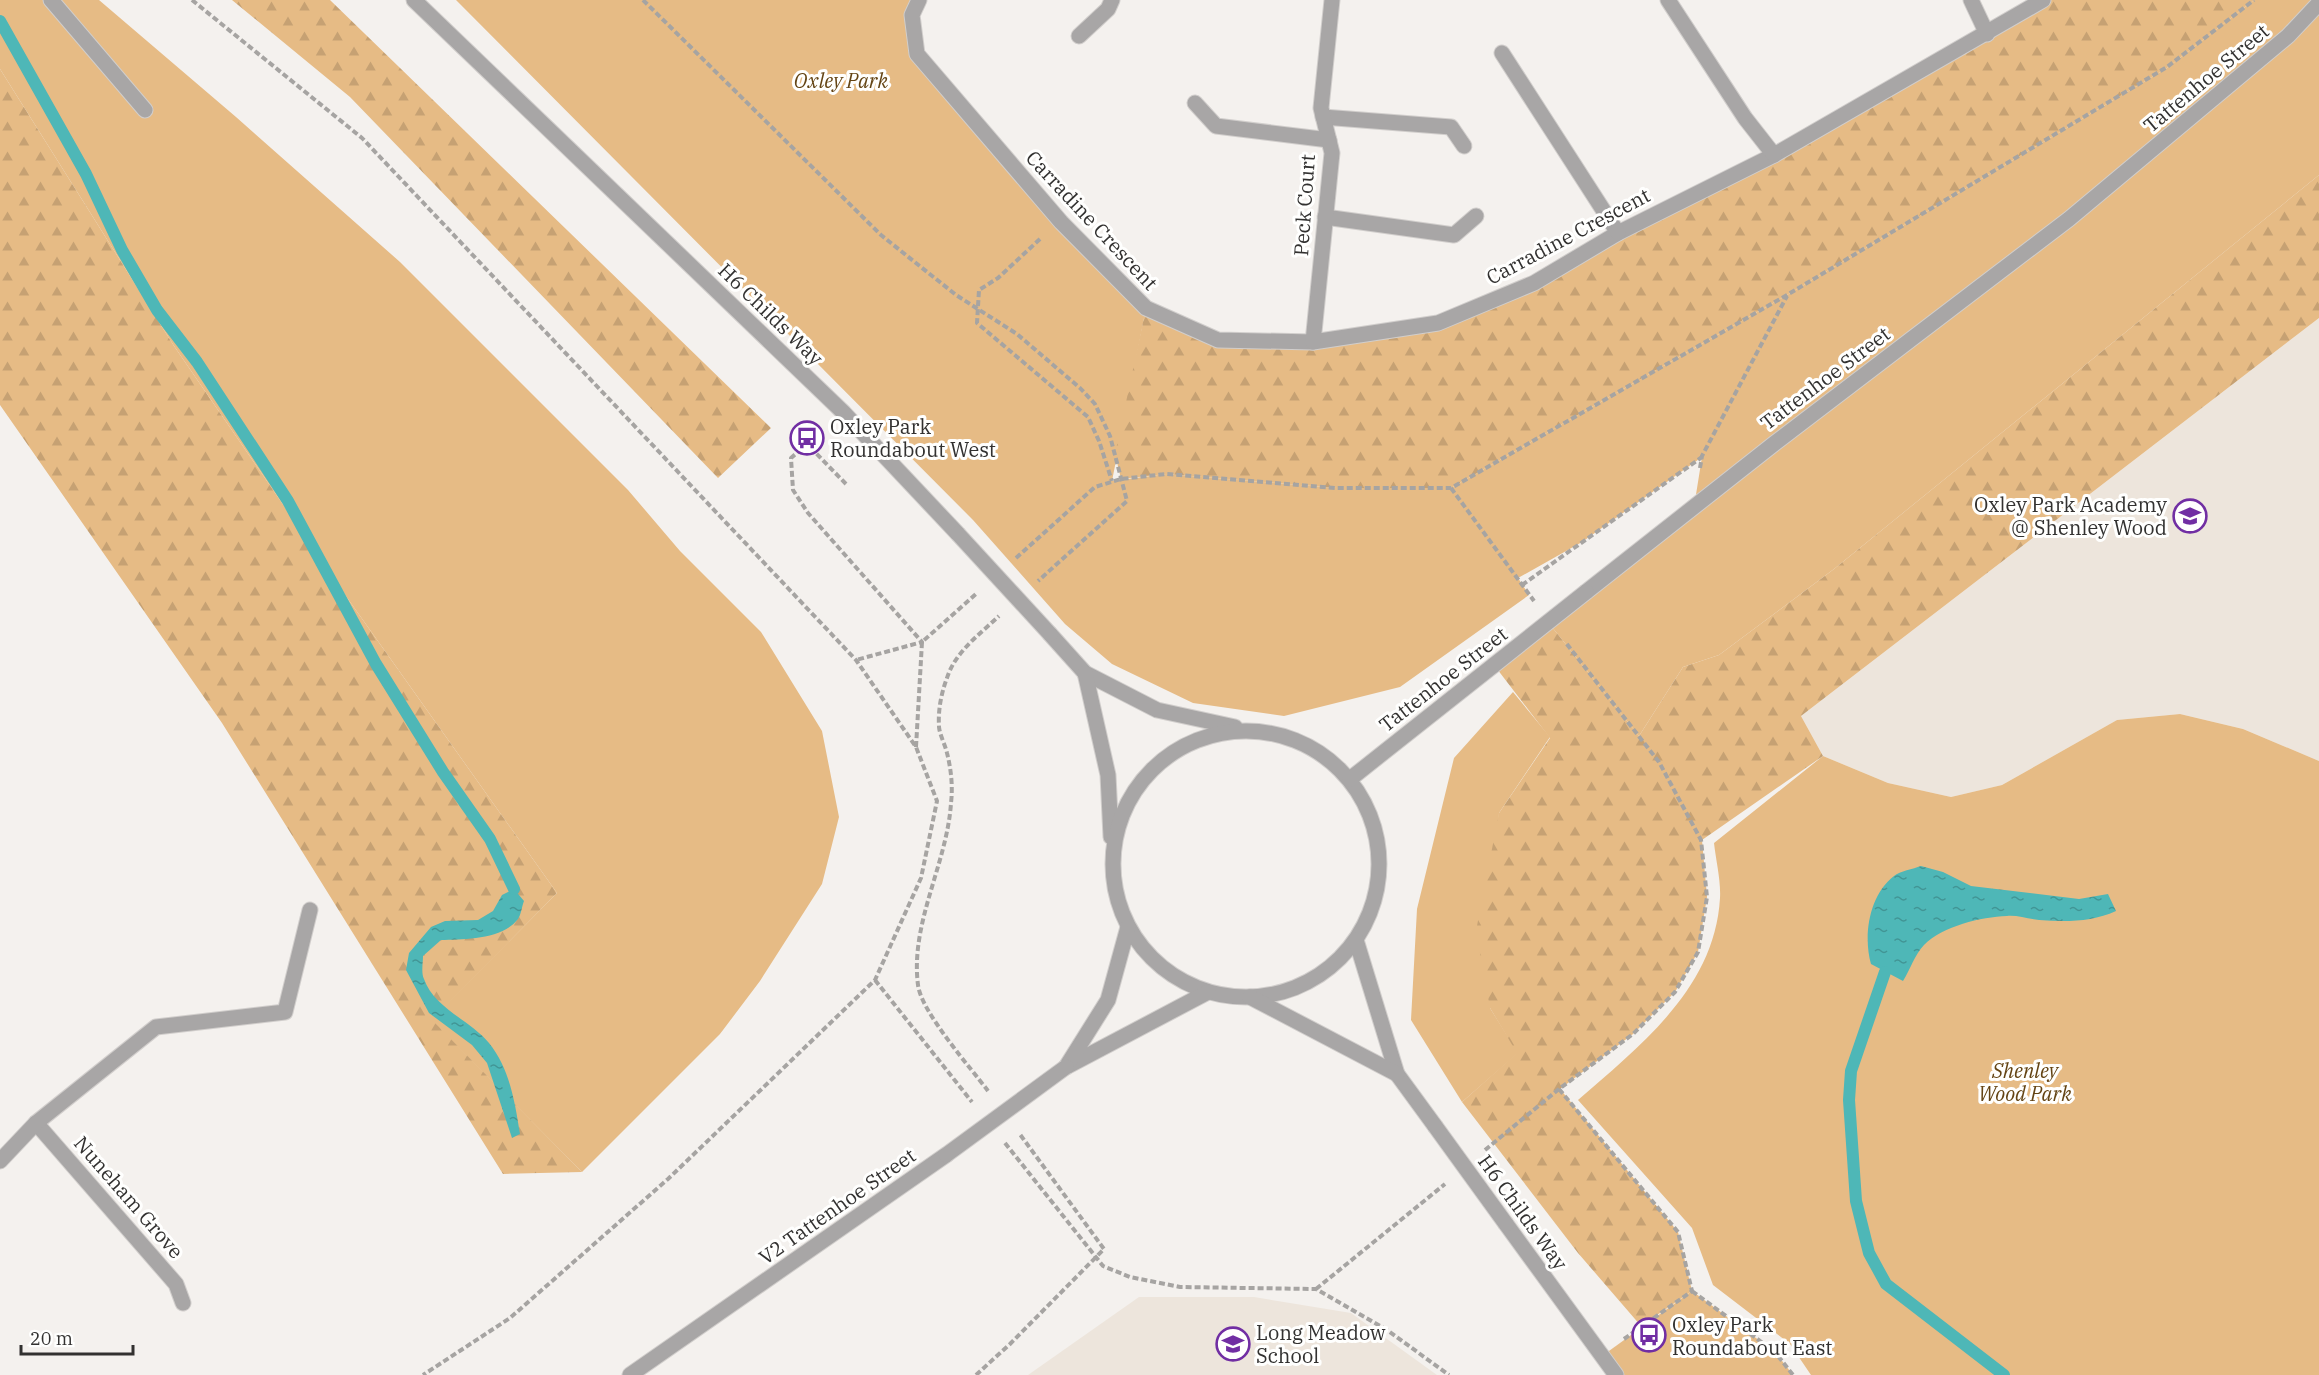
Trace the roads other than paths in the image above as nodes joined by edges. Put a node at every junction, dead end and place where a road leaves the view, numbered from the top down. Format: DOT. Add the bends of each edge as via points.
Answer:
graph roads {
  1 [pos="51,0"];
  2 [pos="414,0"];
  3 [pos="919,0"];
  4 [pos="1112,0"];
  5 [pos="1332,0"];
  6 [pos="1668,0"];
  7 [pos="1971,0"];
  8 [pos="2043,0"];
  9 [pos="2319,3"];
  10 [pos="1987,34"];
  11 [pos="1079,36"];
  12 [pos="1502,53"];
  13 [pos="1195,103"];
  14 [pos="145,110"];
  15 [pos="1323,117"];
  16 [pos="1329,140"];
  17 [pos="1464,146"];
  18 [pos="1774,155"];
  19 [pos="1476,216"];
  20 [pos="1325,217"];
  21 [pos="1618,233"];
  22 [pos="1313,342"];
  23 [pos="1085,673"];
  24 [pos="1243,729"];
  25 [pos="1350,778"];
  26 [pos="1112,867"];
  27 [pos="310,910"];
  28 [pos="1128,927"];
  29 [pos="1356,940"];
  30 [pos="1208,992"];
  31 [pos="1250,998"];
  32 [pos="1066,1067"];
  33 [pos="1397,1074"];
  34 [pos="36,1123"];
  35 [pos="0,1161"];
  36 [pos="183,1303"];
  37 [pos="630,1375"];
  38 [pos="1616,1375"];
  1 -- 14 [label="street"];
  2 -- 23 [label="street, H6 Childs Way, bridge" via="844,413"];
  3 -- 22 [label="street, Carradine Crescent" via="912,15 917,54 1061,222 1146,308 1218,340"];
  4 -- 11 [label="street" via="1108,9"];
  5 -- 15 [label="street, Peck Court"];
  6 -- 18 [label="street" via="1745,118"];
  7 -- 10 [label="street"];
  8 -- 10 [label="street, Carradine Crescent"];
  9 -- 25 [label="street, Tattenhoe Street, bridge" via="2288,36 2069,219"];
  10 -- 18 [label="street, Carradine Crescent"];
  12 -- 21 [label="street"];
  13 -- 16 [label="street" via="1216,126"];
  15 -- 16 [label="street, Peck Court"];
  15 -- 17 [label="street" via="1451,127"];
  16 -- 20 [label="street, Peck Court" via="1332,153"];
  18 -- 21 [label="street, Carradine Crescent"];
  19 -- 20 [label="street" via="1454,235"];
  20 -- 22 [label="street, Peck Court"];
  21 -- 22 [label="street, Carradine Crescent" via="1534,283 1438,323"];
  23 -- 24 [label="street, H6 Childs Way" via="1156,710"];
  23 -- 26 [label="street, H6 Childs Way" via="1108,776"];
  24 -- 25 [label="street" via="1283,734 1320,751"];
  24 -- 26 [label="street" via="1202,737 1165,757 1136,787 1118,825"];
  25 -- 29 [label="street" via="1372,816 1380,858 1375,901"];
  26 -- 28 [label="street" via="1117,898"];
  27 -- 34 [label="street" via="285,1012 156,1027"];
  28 -- 30 [label="street" via="1149,956 1176,978"];
  28 -- 32 [label="street, V2 Tattenhoe Street" via="1108,1000"];
  29 -- 31 [label="street" via="1327,970 1291,990"];
  29 -- 33 [label="street, H6 Childs Way"];
  30 -- 31 [label="street"];
  30 -- 32 [label="street, V2 Tattenhoe Street"];
  31 -- 33 [label="street, H6 Childs Way"];
  32 -- 37 [label="street, V2 Tattenhoe Street, bridge"];
  33 -- 38 [label="street, H6 Childs Way, bridge"];
  34 -- 35 [label="street"];
  34 -- 36 [label="street, Nuneham Grove" via="176,1284"];
}
